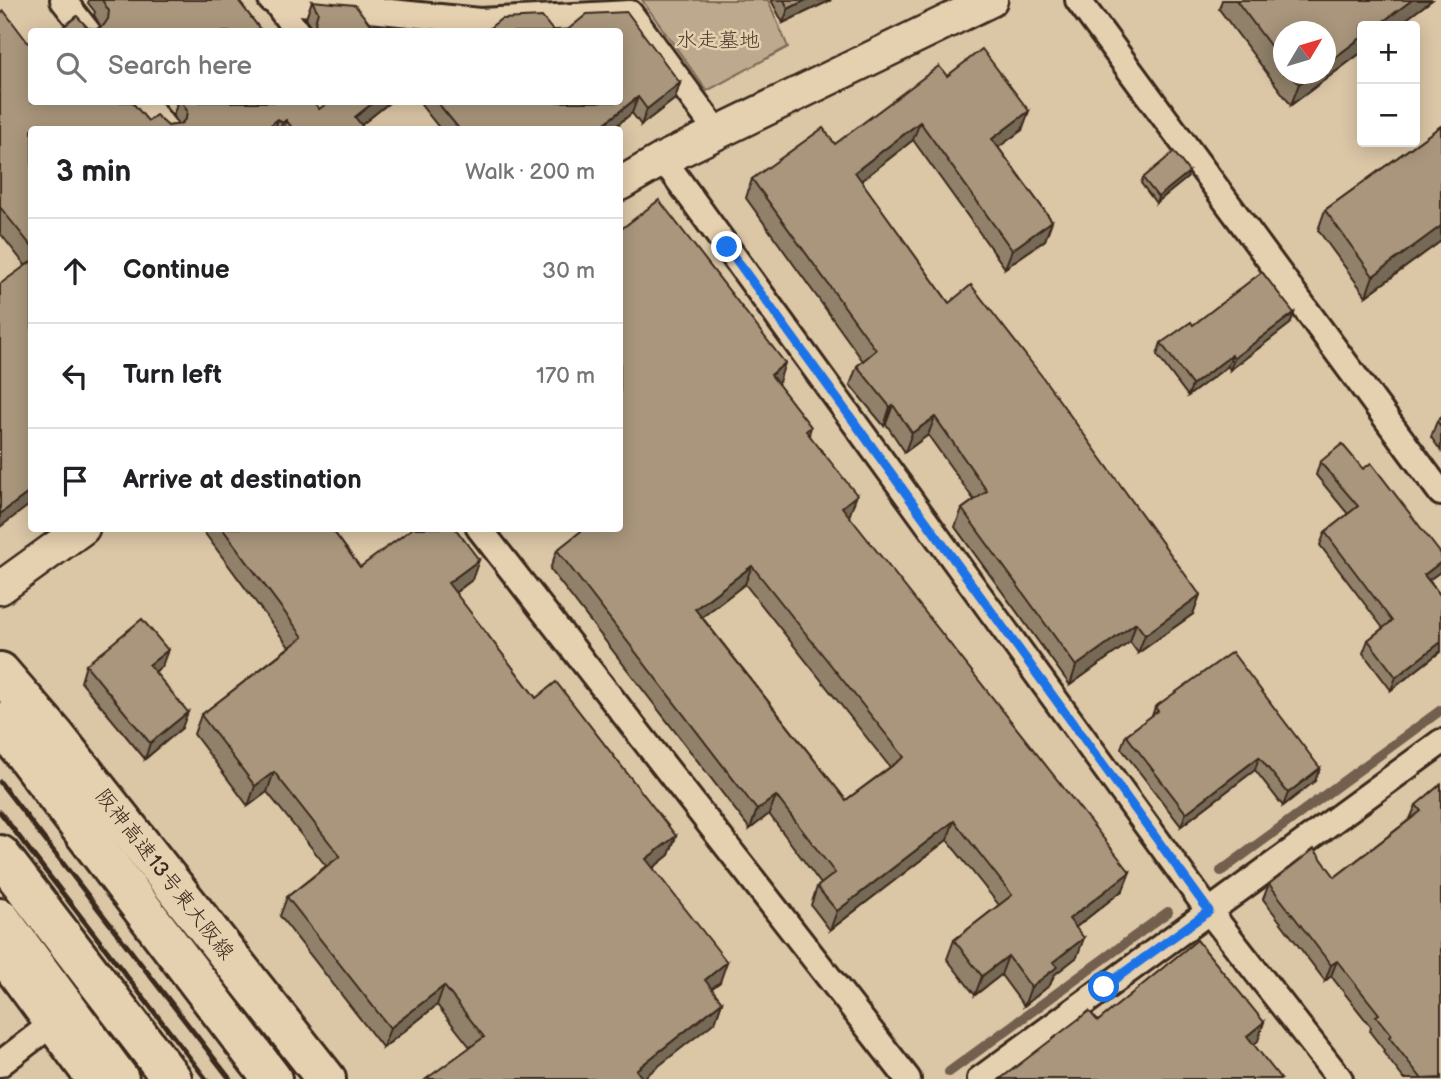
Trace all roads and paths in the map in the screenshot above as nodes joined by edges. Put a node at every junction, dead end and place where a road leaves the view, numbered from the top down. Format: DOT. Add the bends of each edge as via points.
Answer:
graph roads {
  1 [pos="63,0"];
  2 [pos="273,0"];
  3 [pos="991,0"];
  4 [pos="1077,0"];
  5 [pos="85,28"];
  6 [pos="294,28"];
  7 [pos="146,105"];
  8 [pos="163,126"];
  9 [pos="718,133"];
  10 [pos="663,159"];
  11 [pos="623,182"];
  12 [pos="1441,493"];
  13 [pos="77,532"];
  14 [pos="483,532"];
  15 [pos="0,588"];
  16 [pos="0,650"];
  17 [pos="0,671"];
  18 [pos="0,722"];
  19 [pos="1441,742"];
  20 [pos="0,855"];
  21 [pos="1209,911"];
  22 [pos="0,918"];
  23 [pos="0,949"];
  24 [pos="53,1023"];
  25 [pos="0,1064"];
  26 [pos="97,1079"];
  27 [pos="119,1079"];
  28 [pos="172,1079"];
  29 [pos="272,1079"];
  30 [pos="326,1079"];
  31 [pos="344,1079"];
  32 [pos="908,1079"];
  33 [pos="979,1079"];
  34 [pos="1340,1079"];
  1 -- 5 [label="street"];
  2 -- 6 [label="street"];
  2 -- 9 [label="street" via="480,21 630,13"];
  3 -- 9 [label="street"];
  4 -- 12 [label="street"];
  7 -- 8 [label="street"];
  9 -- 10 [label="street"];
  10 -- 11 [label="street"];
  10 -- 21 [label="street"];
  13 -- 15 [label="street"];
  14 -- 32 [label="street"];
  16 -- 31 [label="highway" via="203,895"];
  17 -- 30 [label="highway, 阪神高速13号東大阪線"];
  18 -- 29 [label="highway"];
  19 -- 21 [label="street"];
  20 -- 28 [label="highway"];
  21 -- 33 [label="street"];
  21 -- 34 [label="street"];
  22 -- 27 [label="highway"];
  23 -- 24 [label="highway"];
  24 -- 25 [label="street"];
  24 -- 26 [label="highway"];
}
